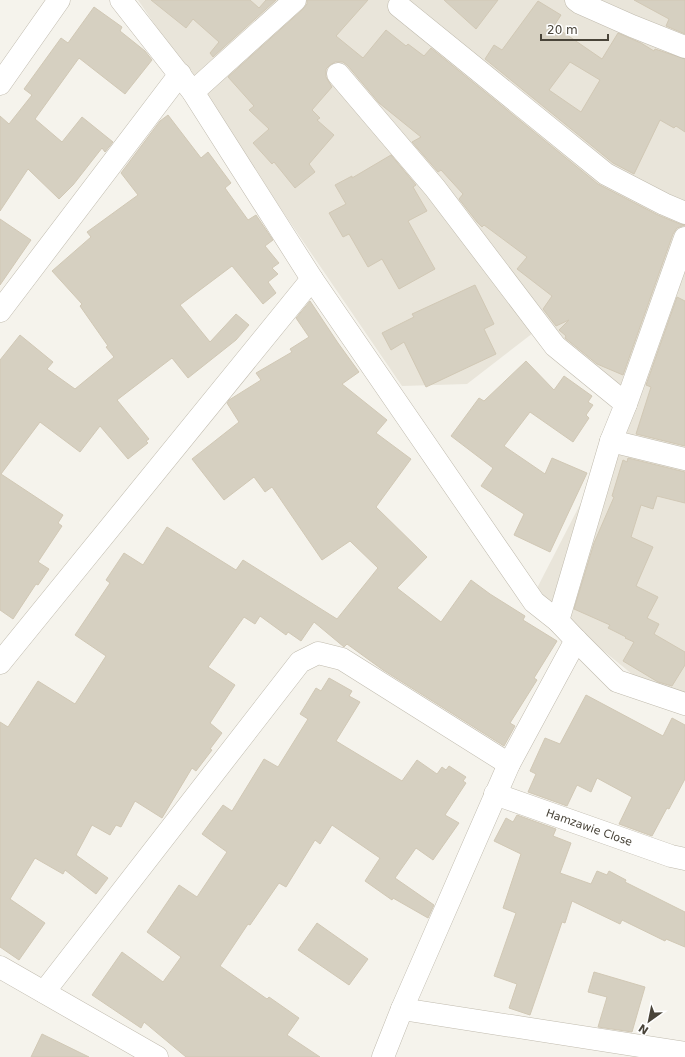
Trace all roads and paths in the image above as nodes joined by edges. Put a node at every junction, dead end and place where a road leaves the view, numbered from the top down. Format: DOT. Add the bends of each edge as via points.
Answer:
graph roads {
  1 [pos="58,0"];
  2 [pos="121,0"];
  3 [pos="295,0"];
  4 [pos="576,0"];
  5 [pos="399,6"];
  6 [pos="685,47"];
  7 [pos="180,74"];
  8 [pos="338,74"];
  9 [pos="0,84"];
  10 [pos="193,92"];
  11 [pos="685,213"];
  12 [pos="685,238"];
  13 [pos="312,280"];
  14 [pos="0,311"];
  15 [pos="626,404"];
  16 [pos="611,441"];
  17 [pos="685,459"];
  18 [pos="558,621"];
  19 [pos="576,640"];
  20 [pos="0,662"];
  21 [pos="684,698"];
  22 [pos="508,764"];
  23 [pos="495,794"];
  24 [pos="685,859"];
  25 [pos="0,967"];
  26 [pos="44,992"];
  27 [pos="402,1009"];
  28 [pos="685,1053"];
  29 [pos="157,1057"];
  30 [pos="383,1057"];
  1 -- 9 [label="street"];
  2 -- 7 [label="street"];
  3 -- 10 [label="street"];
  4 -- 6 [label="street"];
  5 -- 11 [label="street" via="606,174"];
  7 -- 10 [label="street"];
  7 -- 14 [label="street"];
  8 -- 15 [label="street" via="435,188 554,346"];
  10 -- 13 [label="street"];
  12 -- 15 [label="street"];
  13 -- 18 [label="street" via="534,602"];
  13 -- 20 [label="street"];
  15 -- 16 [label="street"];
  16 -- 17 [label="street"];
  16 -- 18 [label="street"];
  18 -- 19 [label="street"];
  19 -- 21 [label="street" via="617,681"];
  19 -- 22 [label="street"];
  22 -- 23 [label="street"];
  22 -- 26 [label="street" via="342,659 318,653 300,662"];
  23 -- 24 [label="street, Hamzawie Close"];
  23 -- 27 [label="street"];
  25 -- 26 [label="street"];
  26 -- 29 [label="street"];
  27 -- 28 [label="street"];
  27 -- 30 [label="street"];
}
